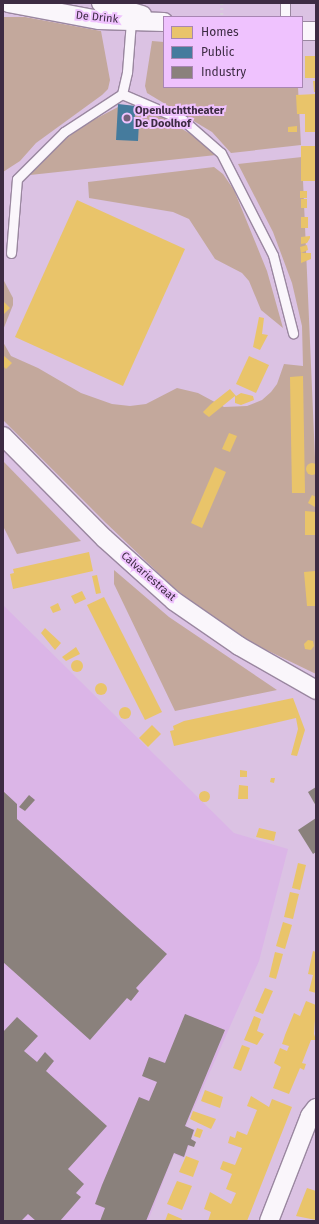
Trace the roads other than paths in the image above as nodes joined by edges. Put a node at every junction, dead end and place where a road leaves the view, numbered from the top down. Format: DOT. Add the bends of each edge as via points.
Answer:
graph roads {
  1 [pos="8,3"];
  2 [pos="101,3"];
  3 [pos="285,3"];
  4 [pos="285,16"];
  5 [pos="131,21"];
  6 [pos="163,22"];
  7 [pos="163,22"];
  8 [pos="303,31"];
  9 [pos="316,31"];
  10 [pos="122,94"];
  11 [pos="11,252"];
  12 [pos="293,333"];
  13 [pos="3,436"];
  14 [pos="316,690"];
  15 [pos="316,1108"];
  16 [pos="269,1221"];
  1 -- 5 [label="street, De Drink" via="99,20"];
  2 -- 7 [label="street, De Drink"];
  3 -- 4 [label="lane"];
  5 -- 6 [label="street, De Drink"];
  5 -- 10 [label="lane" via="128,72"];
  8 -- 9 [label="street"];
  10 -- 11 [label="lane" via="64,132 17,179"];
  10 -- 12 [label="lane" via="183,120 221,154 273,255"];
  13 -- 14 [label="street, Calvariestraat" via="104,538 174,601 239,646"];
  15 -- 16 [label="street" via="310,1116"];
}
